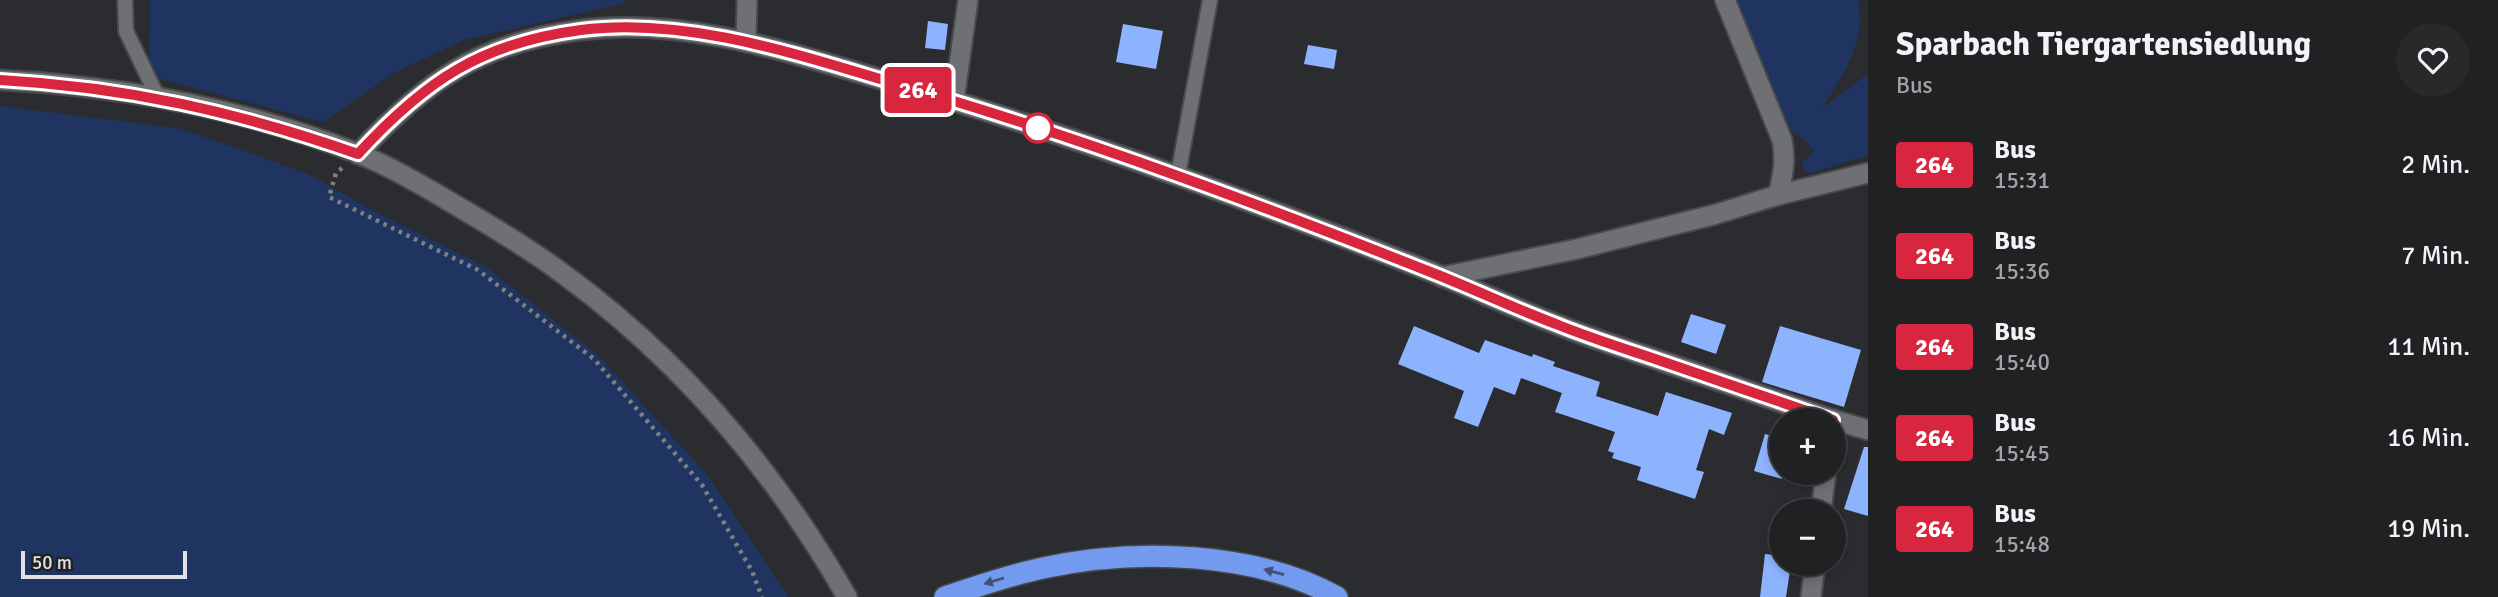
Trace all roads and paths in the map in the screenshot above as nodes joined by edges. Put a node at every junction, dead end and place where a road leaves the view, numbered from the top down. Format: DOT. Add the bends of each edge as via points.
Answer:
graph roads {
  1 [pos="125,0"];
  2 [pos="747,0"];
  3 [pos="968,0"];
  4 [pos="1210,0"];
  5 [pos="1725,0"];
  6 [pos="746,42"];
  7 [pos="0,80"];
  8 [pos="158,98"];
  9 [pos="954,101"];
  10 [pos="358,154"];
  11 [pos="1868,173"];
  12 [pos="1178,175"];
  13 [pos="1777,195"];
  14 [pos="1441,277"];
  15 [pos="1798,408"];
  16 [pos="1846,424"];
  17 [pos="1868,430"];
  18 [pos="1814,576"];
  19 [pos="762,597"];
  20 [pos="847,597"];
  21 [pos="946,597"];
  22 [pos="1337,597"];
  23 [pos="1811,597"];
  1 -- 8 [label="lane" via="126,31"];
  2 -- 6 [label="street"];
  3 -- 9 [label="street"];
  4 -- 12 [label="lane"];
  5 -- 13 [label="street" via="1782,140 1784,171"];
  6 -- 9 [label="street"];
  6 -- 10 [label="street" via="629,27 531,38 492,50 422,92"];
  7 -- 8 [label="street"];
  8 -- 10 [label="street" via="235,114"];
  9 -- 12 [label="street"];
  10 -- 19 [label="path" via="336,173 329,197 478,270 594,359 702,485"];
  10 -- 20 [label="street" via="500,231 563,273 631,329 743,443 790,505"];
  11 -- 13 [label="street"];
  12 -- 14 [label="street"];
  13 -- 14 [label="street" via="1577,249"];
  14 -- 15 [label="street" via="1559,326"];
  16 -- 17 [label="street"];
  18 -- 23 [label="street"];
  22 -- 21 [label="highway, one-way" via="1284,575 1237,563 1140,557 1044,567"];
}
